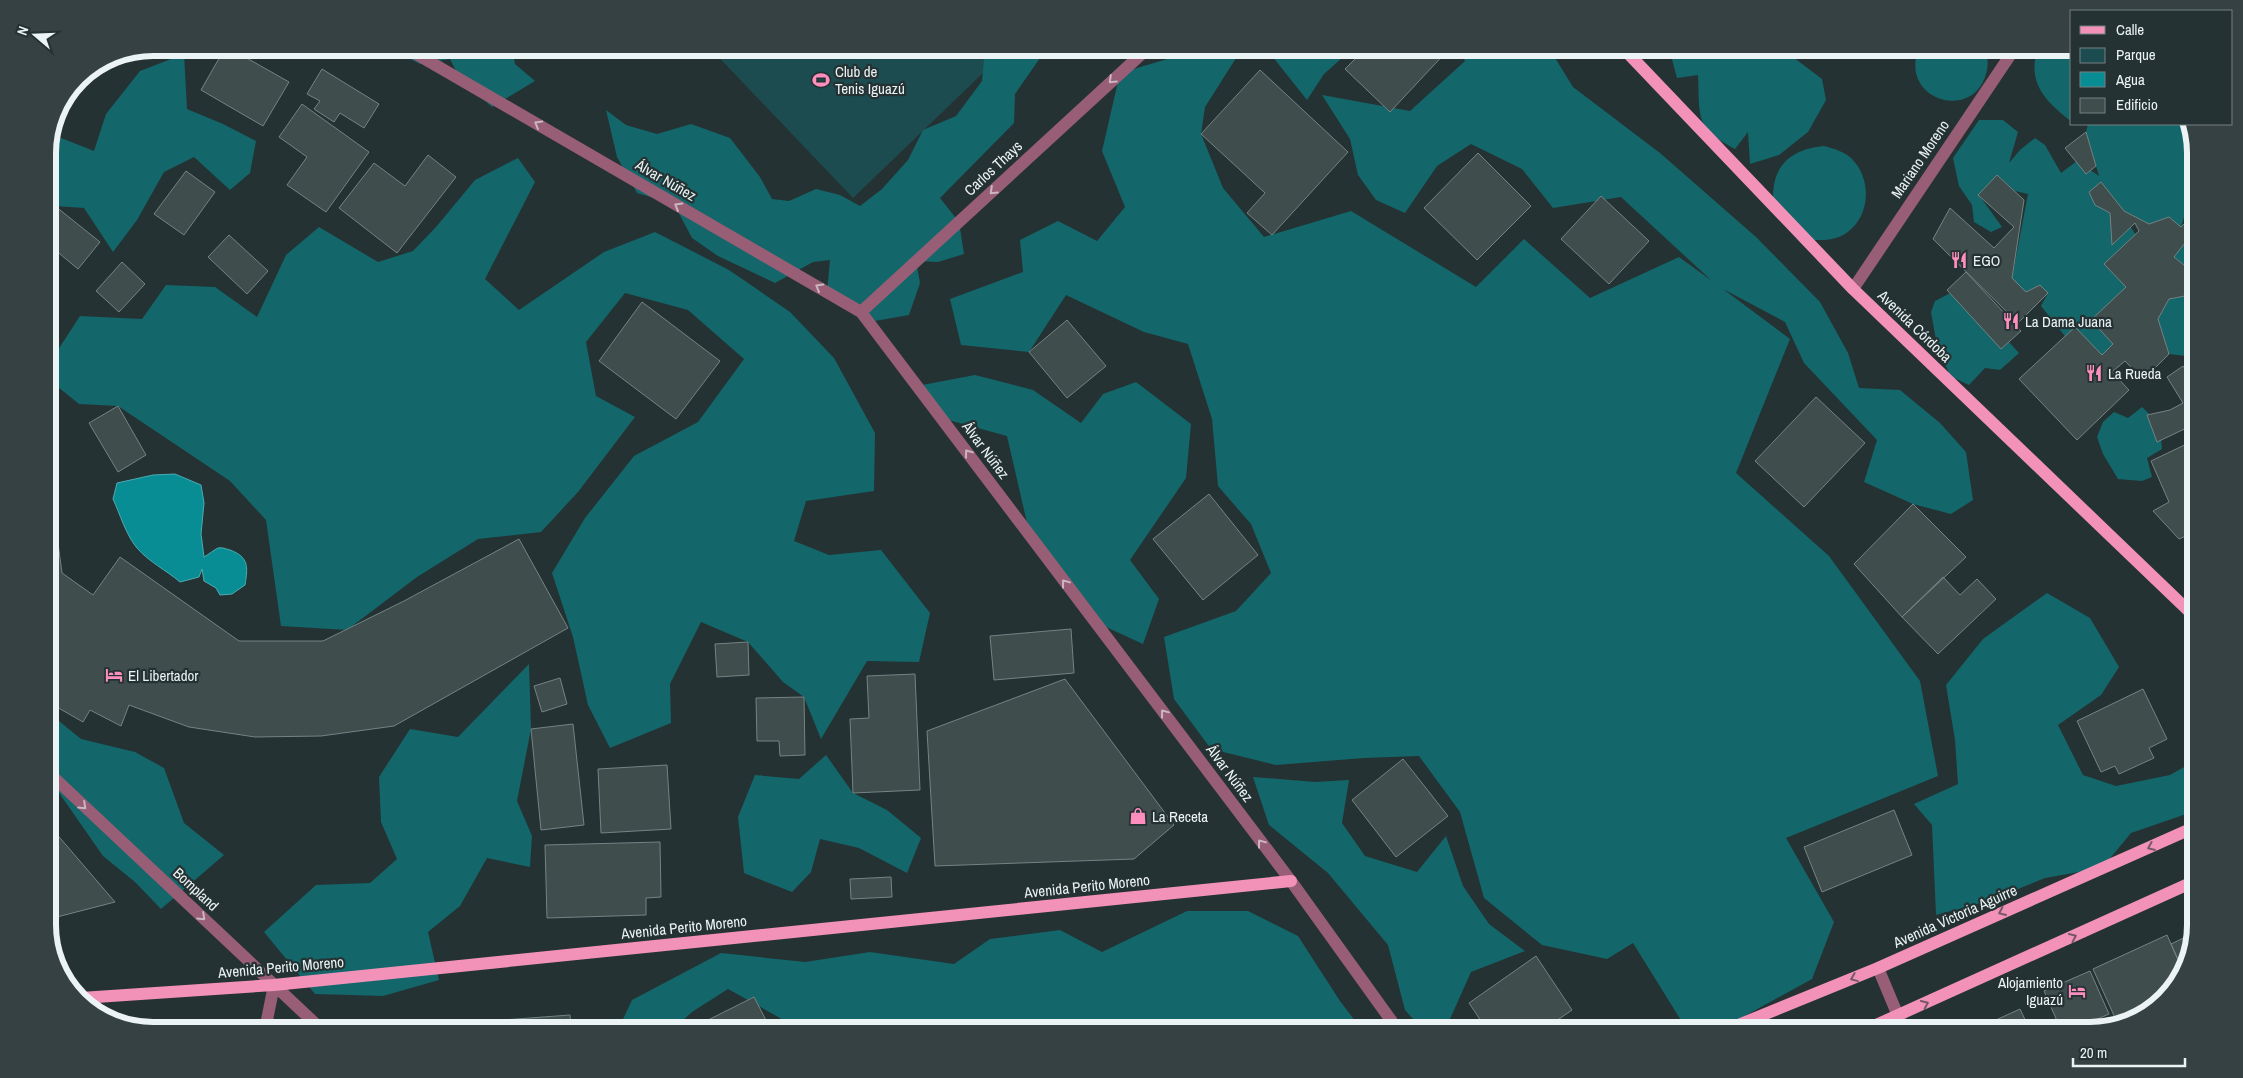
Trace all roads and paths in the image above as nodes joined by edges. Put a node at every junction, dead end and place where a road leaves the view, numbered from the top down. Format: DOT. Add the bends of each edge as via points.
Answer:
graph roads {
  1 [pos="420,56"];
  2 [pos="1139,56"];
  3 [pos="1631,56"];
  4 [pos="2010,56"];
  5 [pos="1853,289"];
  6 [pos="861,312"];
  7 [pos="2187,609"];
  8 [pos="56,780"];
  9 [pos="2187,831"];
  10 [pos="1291,882"];
  11 [pos="2187,886"];
  12 [pos="1878,968"];
  13 [pos="274,985"];
  14 [pos="89,997"];
  15 [pos="1898,1016"];
  16 [pos="267,1022"];
  17 [pos="313,1022"];
  18 [pos="1392,1022"];
  19 [pos="1746,1022"];
  20 [pos="1886,1022"];
  21 [pos="1901,1022"];
  6 -- 1 [label="street, Álvar Núñez, one-way"];
  2 -- 6 [label="street, Carlos Thays, one-way"];
  3 -- 5 [label="main road, Avenida Córdoba"];
  4 -- 5 [label="street, Mariano Moreno"];
  5 -- 7 [label="main road, Avenida Córdoba"];
  10 -- 6 [label="street, Álvar Núñez, one-way"];
  8 -- 13 [label="street, Bompland, one-way"];
  9 -- 12 [label="main road, Avenida Victoria Aguirre, one-way"];
  10 -- 13 [label="main road, Avenida Perito Moreno"];
  10 -- 18 [label="street, Álvar Núñez"];
  15 -- 11 [label="main road, one-way"];
  12 -- 15 [label="street"];
  12 -- 19 [label="main road, Avenida Victoria Aguirre, one-way"];
  13 -- 14 [label="main road, Avenida Perito Moreno"];
  13 -- 16 [label="street"];
  13 -- 17 [label="street, Bompland"];
  15 -- 20 [label="main road"];
  15 -- 21 [label="street"];
}
